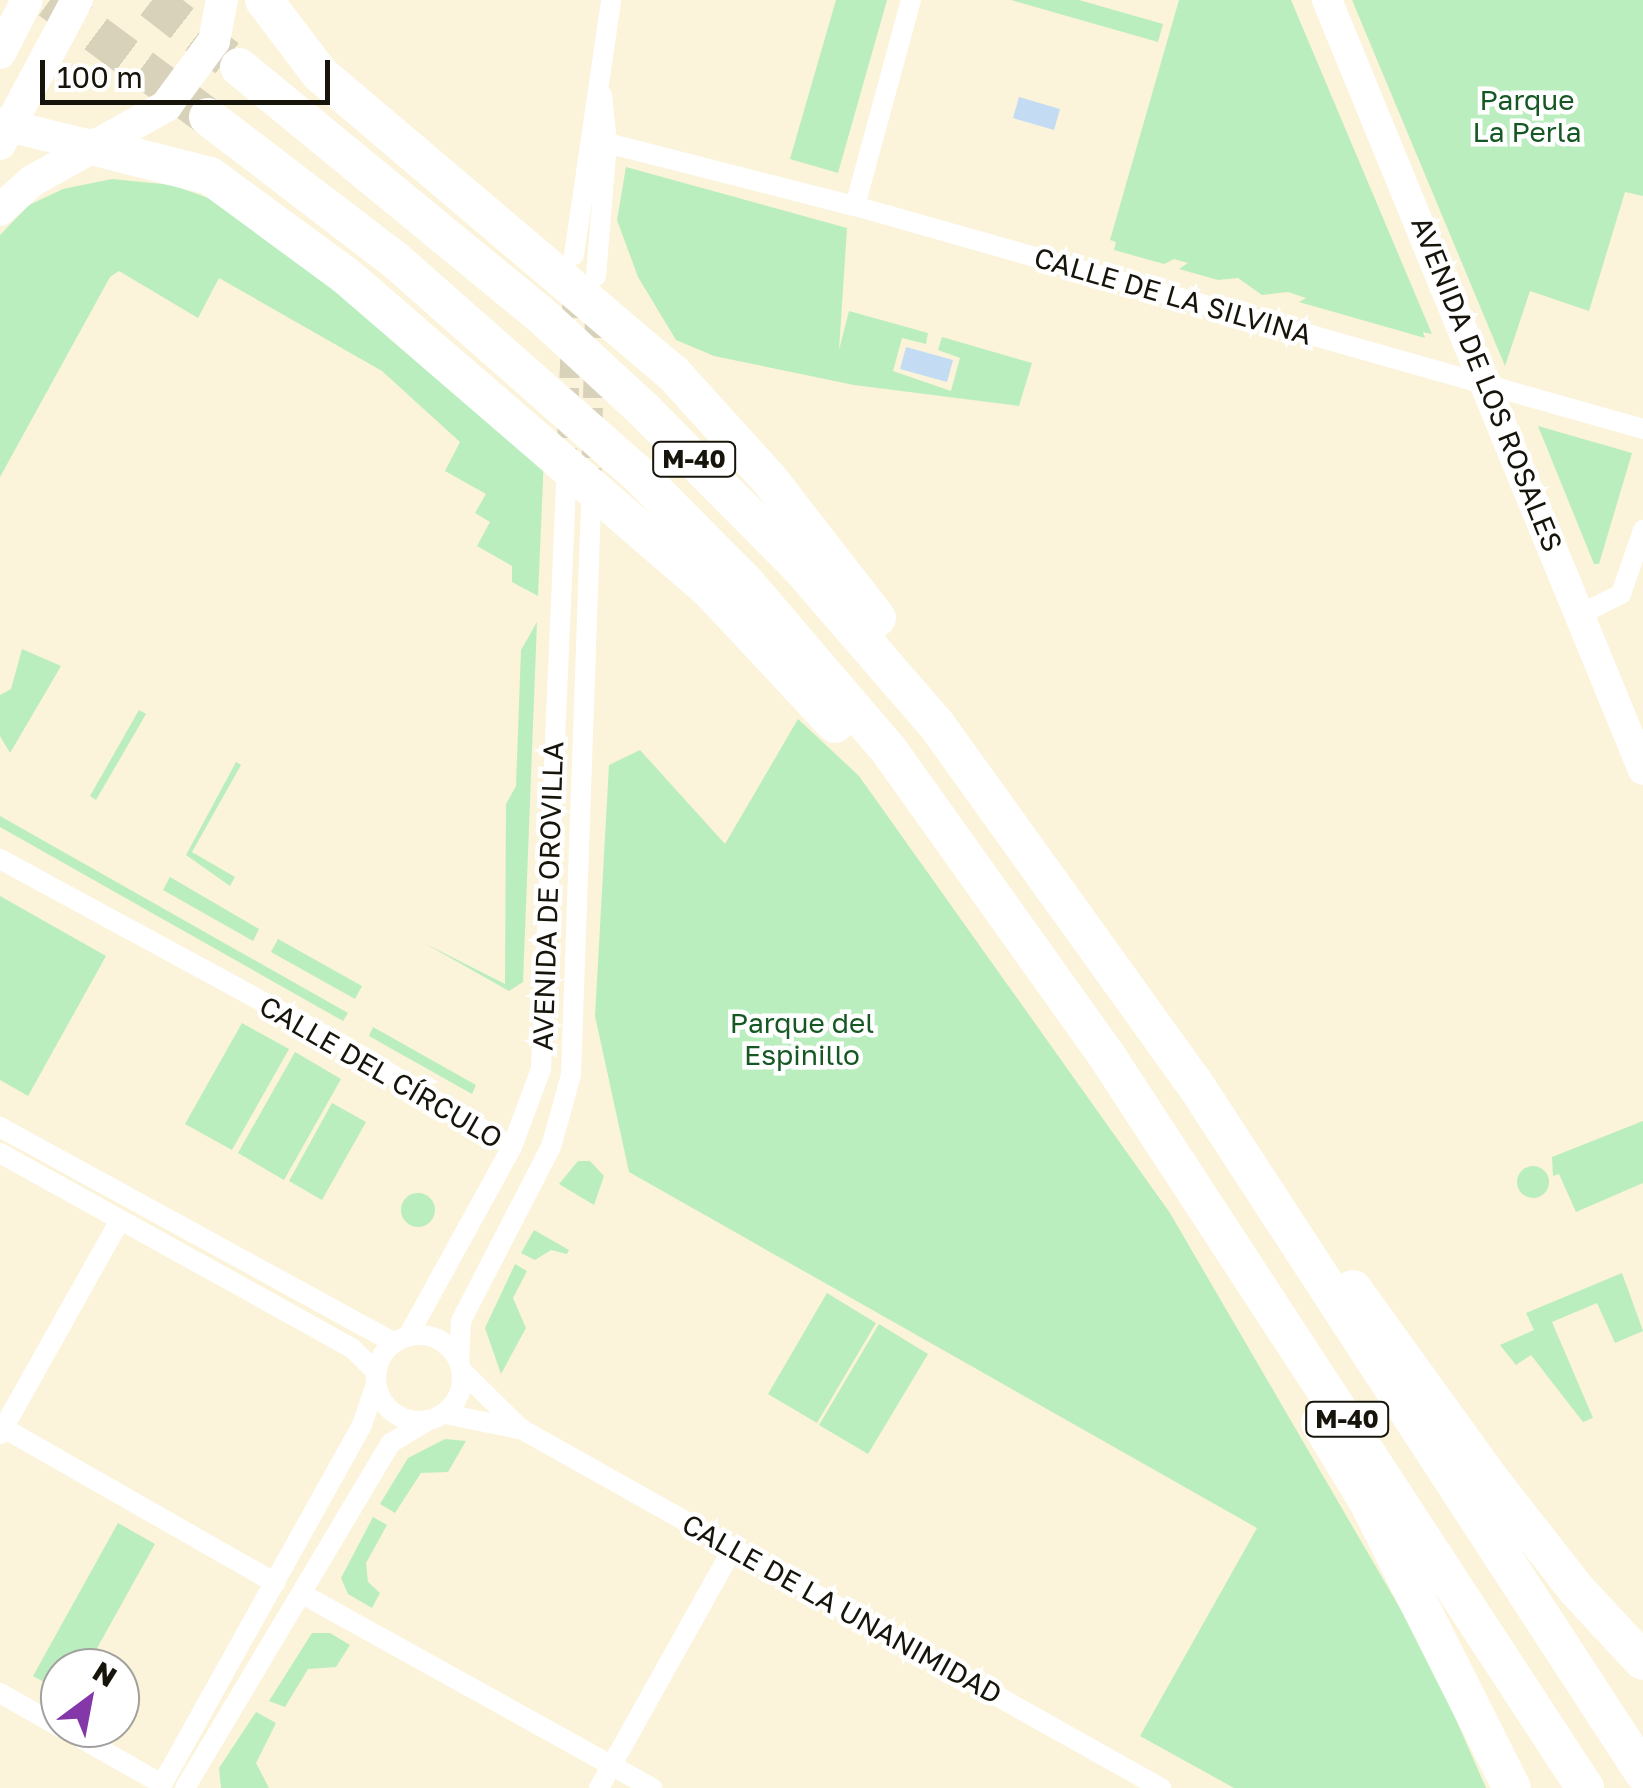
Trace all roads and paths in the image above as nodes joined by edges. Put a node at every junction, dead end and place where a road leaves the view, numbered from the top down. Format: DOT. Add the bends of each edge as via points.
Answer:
graph roads {
  1 [pos="28,0"];
  2 [pos="77,0"];
  3 [pos="222,0"];
  4 [pos="264,0"];
  5 [pos="611,0"];
  6 [pos="911,0"];
  7 [pos="1326,0"];
  8 [pos="0,52"];
  9 [pos="238,67"];
  10 [pos="601,83"];
  11 [pos="208,117"];
  12 [pos="3,132"];
  13 [pos="607,143"];
  14 [pos="96,147"];
  15 [pos="855,206"];
  16 [pos="0,210"];
  17 [pos="574,255"];
  18 [pos="596,276"];
  19 [pos="1490,387"];
  20 [pos="1643,429"];
  21 [pos="566,484"];
  22 [pos="591,505"];
  23 [pos="1643,530"];
  24 [pos="1581,614"];
  25 [pos="1634,726"];
  26 [pos="1643,770"];
  27 [pos="0,846"];
  28 [pos="0,859"];
  29 [pos="1010,913"];
  30 [pos="1080,917"];
  31 [pos="250,996"];
  32 [pos="1105,1053"];
  33 [pos="1193,1082"];
  34 [pos="0,1127"];
  35 [pos="512,1147"];
  36 [pos="0,1152"];
  37 [pos="120,1220"];
  38 [pos="401,1339"];
  39 [pos="460,1366"];
  40 [pos="376,1379"];
  41 [pos="438,1417"];
  42 [pos="1,1429"];
  43 [pos="523,1430"];
  44 [pos="734,1548"];
  45 [pos="275,1583"];
  46 [pos="304,1594"];
  47 [pos="1638,1654"];
  48 [pos="0,1694"];
  49 [pos="40,1716"];
  50 [pos="97,1748"];
  51 [pos="612,1766"];
  52 [pos="1643,1772"];
  53 [pos="1147,1785"];
  54 [pos="161,1786"];
  55 [pos="185,1788"];
  56 [pos="599,1788"];
  57 [pos="652,1788"];
  58 [pos="1512,1788"];
  59 [pos="1586,1788"];
  1 -- 8 [label="main road"];
  2 -- 12 [label="main road"];
  3 -- 14 [label="main road" via="214,41 166,106"];
  4 -- 30 [label="highway" via="320,74 672,372 769,480 967,733"];
  5 -- 10 [label="street"];
  6 -- 15 [label="street"];
  7 -- 19 [label="main road, AVENIDA DE LOS ROSALES"];
  9 -- 30 [label="highway, M-40" via="539,313 743,507 936,724"];
  10 -- 13 [label="street"];
  10 -- 17 [label="street" via="586,136"];
  11 -- 29 [label="highway, M-40" via="423,284 637,472 746,583 888,749"];
  12 -- 14 [label="main road"];
  13 -- 15 [label="street, CALLE DE LA SILVINA"];
  13 -- 18 [label="street"];
  14 -- 16 [label="main road" via="32,181"];
  14 -- 29 [label="highway" via="210,176 345,275 710,590"];
  15 -- 19 [label="street, CALLE DE LA SILVINA"];
  19 -- 20 [label="street, CALLE DE LA SILVINA"];
  19 -- 24 [label="main road, AVENIDA DE LOS ROSALES"];
  21 -- 35 [label="street, AVENIDA DE OROVILLA" via="544,1025 540,1068"];
  22 -- 39 [label="street, AVENIDA DE OROVILLA" via="571,1075 551,1147 462,1321"];
  23 -- 24 [label="street" via="1621,594"];
  24 -- 25 [label="main road, AVENIDA DE LOS ROSALES"];
  25 -- 26 [label="main road, AVENIDA DE LOS ROSALES"];
  27 -- 31 [label="street, CALLE DEL CÍRCULO"];
  28 -- 31 [label="street, CALLE DEL CÍRCULO"];
  29 -- 32 [label="highway, M-40"];
  30 -- 33 [label="highway, M-40"];
  31 -- 35 [label="street, CALLE DEL CÍRCULO" via="476,1119"];
  32 -- 58 [label="highway" via="1368,1502"];
  32 -- 59 [label="highway, M-40"];
  33 -- 47 [label="highway" via="1253,1150 1505,1498"];
  33 -- 52 [label="highway, M-40"];
  34 -- 38 [label="street"];
  35 -- 38 [label="street, AVENIDA DE OROVILLA"];
  36 -- 37 [label="street"];
  37 -- 40 [label="street" via="352,1348"];
  37 -- 42 [label="street"];
  38 -- 39 [label="street" via="442,1342"];
  38 -- 40 [label="street"];
  39 -- 41 [label="street" via="459,1394"];
  39 -- 43 [label="street, CALLE DE LA UNANIMIDAD"];
  40 -- 41 [label="street" via="395,1414"];
  40 -- 45 [label="street" via="362,1426"];
  41 -- 43 [label="street, CALLE DE LA UNANIMIDAD"];
  41 -- 46 [label="street" via="391,1443"];
  42 -- 45 [label="street"];
  43 -- 44 [label="street, CALLE DE LA UNANIMIDAD"];
  44 -- 51 [label="street"];
  44 -- 53 [label="street, CALLE DE LA UNANIMIDAD"];
  45 -- 54 [label="street"];
  46 -- 51 [label="street"];
  46 -- 55 [label="street"];
  48 -- 49 [label="street"];
  50 -- 54 [label="street"];
  51 -- 56 [label="street"];
  51 -- 57 [label="street"];
}
